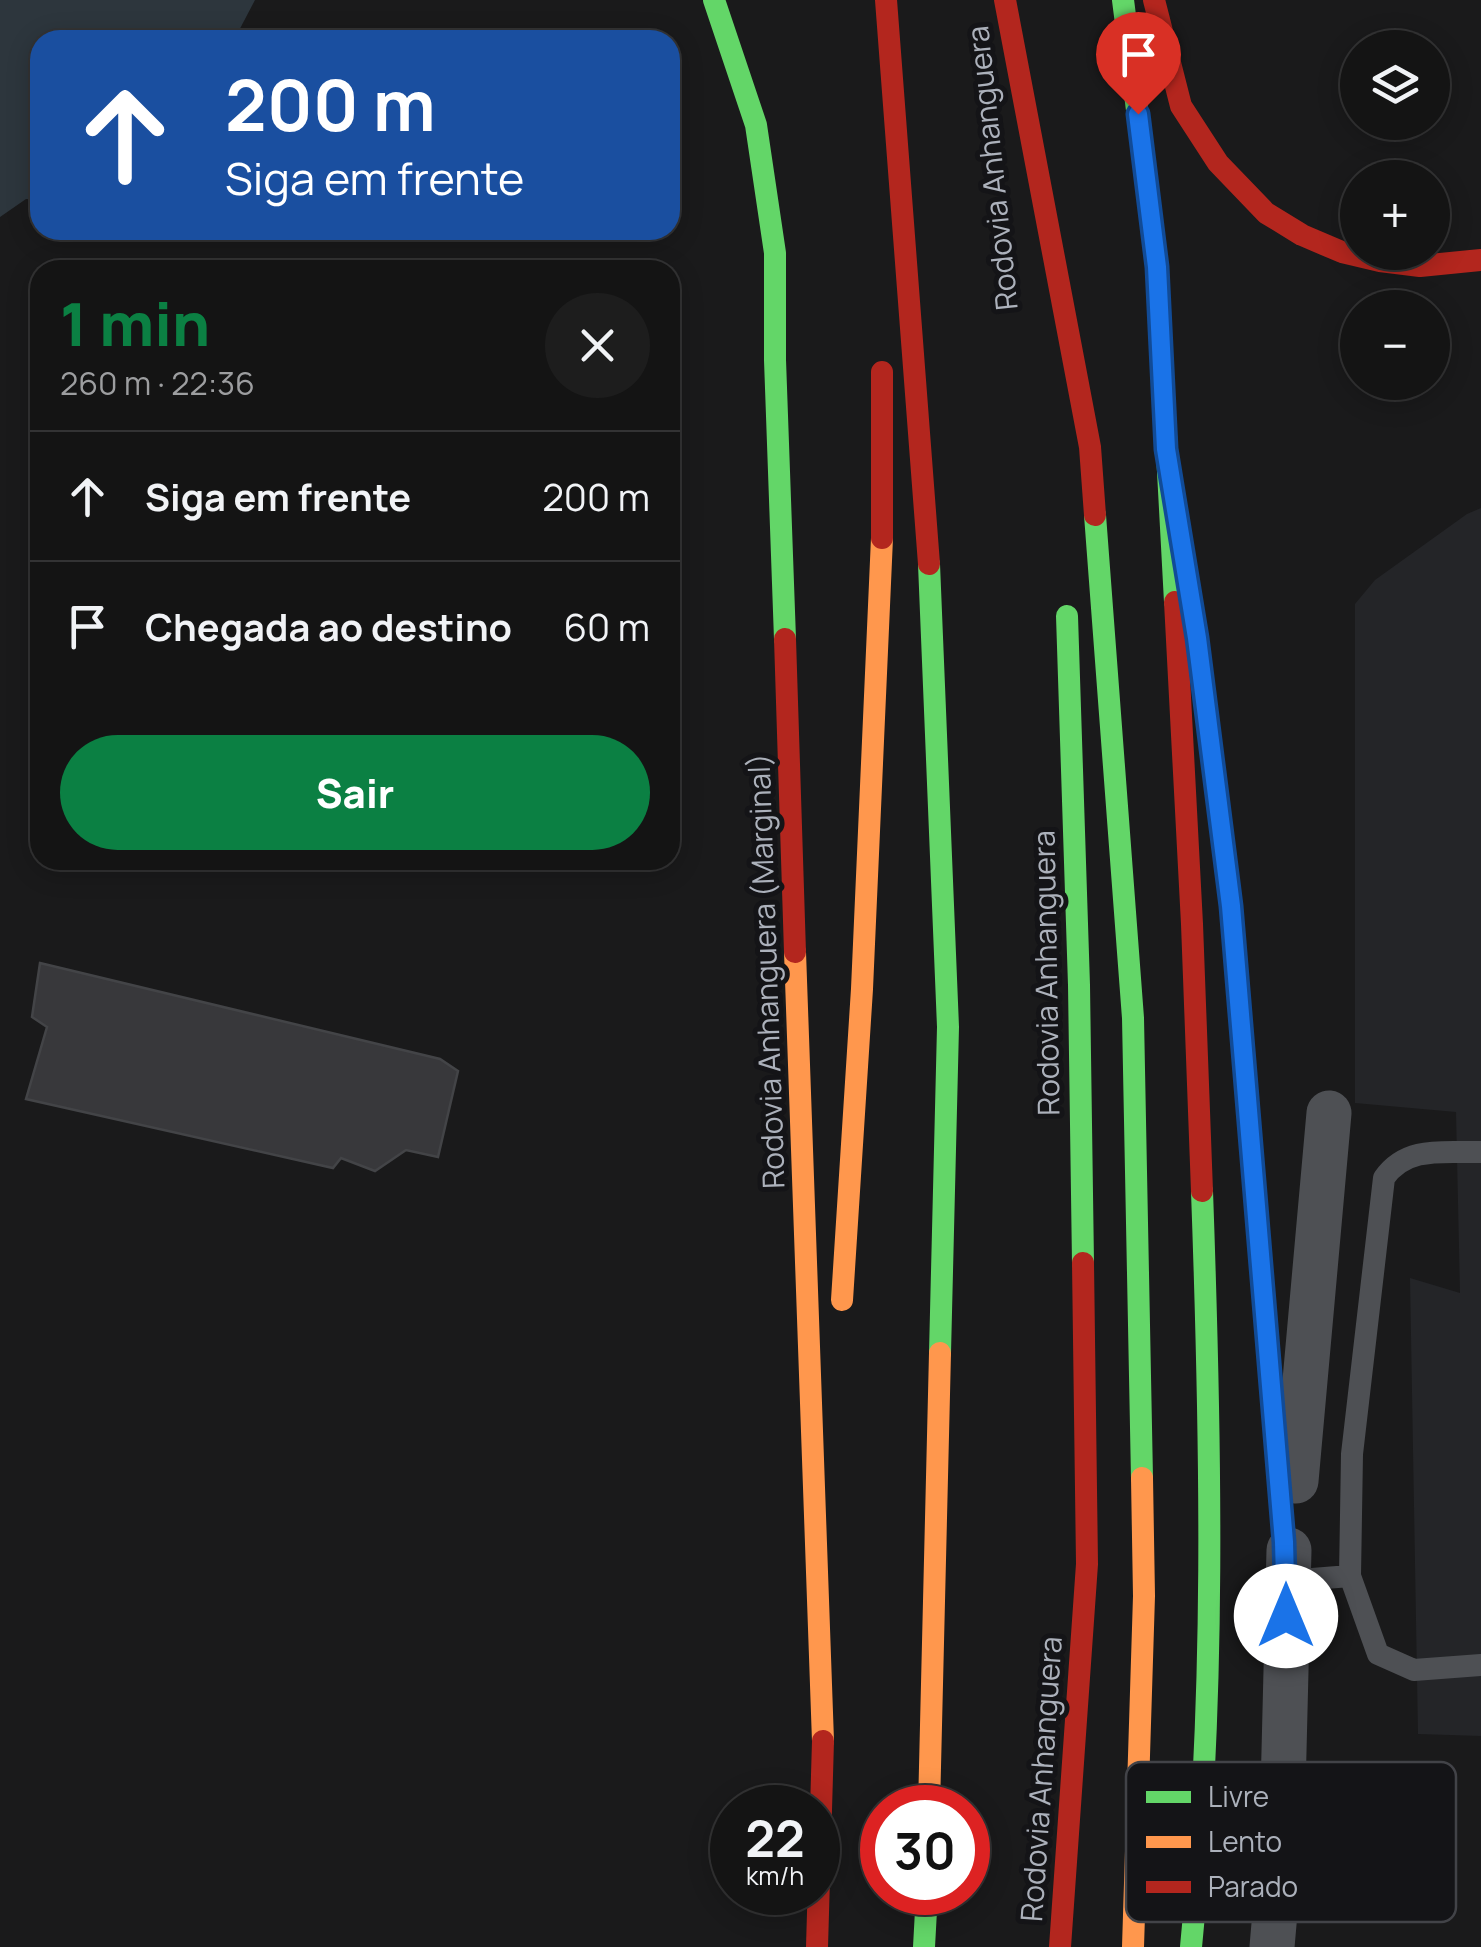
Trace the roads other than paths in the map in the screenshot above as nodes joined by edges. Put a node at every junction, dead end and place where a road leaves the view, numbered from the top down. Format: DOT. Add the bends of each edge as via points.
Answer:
graph roads {
  1 [pos="714,0"];
  2 [pos="884,0"];
  3 [pos="1004,0"];
  4 [pos="1123,0"];
  5 [pos="1154,0"];
  6 [pos="882,240"];
  7 [pos="1481,260"];
  8 [pos="1037,293"];
  9 [pos="882,356"];
  10 [pos="1166,449"];
  11 [pos="1066,587"];
  12 [pos="1202,676"];
  13 [pos="1216,792"];
  14 [pos="1329,1113"];
  15 [pos="1481,1152"];
  16 [pos="842,1317"];
  17 [pos="838,1489"];
  18 [pos="1350,1576"];
  19 [pos="818,1580"];
  20 [pos="1287,1580"];
  21 [pos="1481,1664"];
  22 [pos="1138,1762"];
  23 [pos="1204,1762"];
  24 [pos="1283,1762"];
  25 [pos="930,1785"];
  26 [pos="925,1915"];
  27 [pos="1133,1922"];
  28 [pos="1193,1922"];
  29 [pos="1274,1922"];
  30 [pos="817,1947"];
  31 [pos="924,1947"];
  32 [pos="1060,1947"];
  33 [pos="1132,1947"];
  34 [pos="1191,1947"];
  35 [pos="1272,1947"];
  1 -- 19 [label="highway, Rodovia Anhanguera (Marginal)" via="756,125 775,253"];
  2 -- 6 [label="highway"];
  2 -- 25 [label="highway" via="930,583 948,1027"];
  3 -- 8 [label="highway, Rodovia Anhanguera"];
  3 -- 22 [label="highway" via="1090,447 1131,998 1144,1596"];
  4 -- 10 [label="highway" via="1157,267"];
  5 -- 7 [label="highway" via="1181,106 1218,163 1266,213 1342,252 1380,261 1420,266"];
  9 -- 16 [label="highway" via="882,542"];
  10 -- 12 [label="highway"];
  10 -- 23 [label="highway" via="1208,1369"];
  11 -- 32 [label="highway, Rodovia Anhanguera" via="1080,1005 1087,1564"];
  13 -- 20 [label="highway"];
  14 -- 20 [label="street"];
  15 -- 18 [label="lane" via="1412,1153 1384,1178 1352,1454"];
  17 -- 19 [label="highway"];
  18 -- 20 [label="lane"];
  18 -- 21 [label="lane" via="1378,1654 1414,1670"];
  19 -- 30 [label="highway, Rodovia Anhanguera (Marginal)" via="823,1750"];
  20 -- 24 [label="street"];
  26 -- 31 [label="highway"];
  27 -- 33 [label="highway"];
  28 -- 34 [label="highway"];
  29 -- 35 [label="street"];
}
